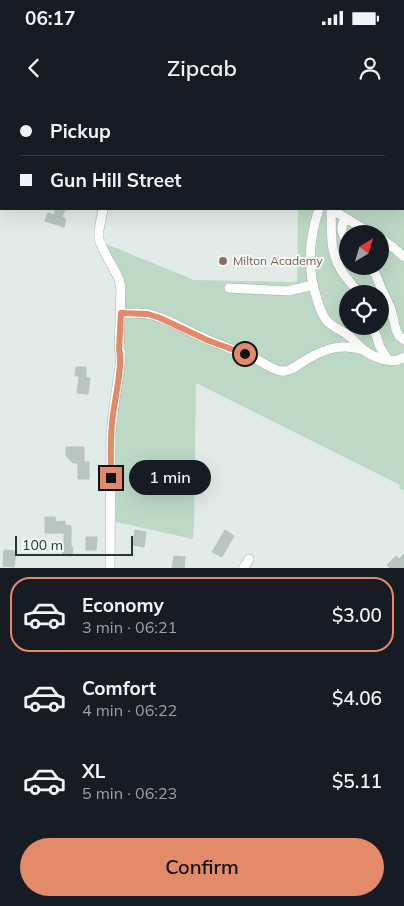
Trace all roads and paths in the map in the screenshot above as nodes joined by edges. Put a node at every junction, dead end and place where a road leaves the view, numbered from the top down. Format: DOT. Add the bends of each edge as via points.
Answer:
graph roads {
  1 [pos="103,210"];
  2 [pos="319,210"];
  3 [pos="331,210"];
  4 [pos="333,210"];
  5 [pos="345,218"];
  6 [pos="357,225"];
  7 [pos="337,231"];
  8 [pos="389,244"];
  9 [pos="404,257"];
  10 [pos="376,275"];
  11 [pos="313,285"];
  12 [pos="353,285"];
  13 [pos="229,288"];
  14 [pos="121,313"];
  15 [pos="375,335"];
  16 [pos="404,340"];
  17 [pos="366,351"];
  18 [pos="404,357"];
  19 [pos="388,360"];
  20 [pos="249,559"];
  21 [pos="110,568"];
  22 [pos="243,568"];
  1 -- 14 [label="street" via="99,240 121,284"];
  2 -- 11 [label="street" via="310,249"];
  3 -- 7 [label="street"];
  4 -- 5 [label="street"];
  5 -- 6 [label="street"];
  5 -- 7 [label="street"];
  7 -- 12 [label="street" via="333,251 338,266"];
  8 -- 9 [label="street"];
  10 -- 16 [label="street" via="391,309 396,330"];
  11 -- 13 [label="street" via="288,291"];
  11 -- 17 [label="street" via="327,321"];
  14 -- 17 [label="street" via="160,318 282,371 332,348 344,346"];
  14 -- 21 [label="street" via="120,366 111,433"];
  15 -- 19 [label="street"];
  17 -- 19 [label="street"];
  18 -- 19 [label="street" via="397,361"];
  20 -- 22 [label="street"];
}
